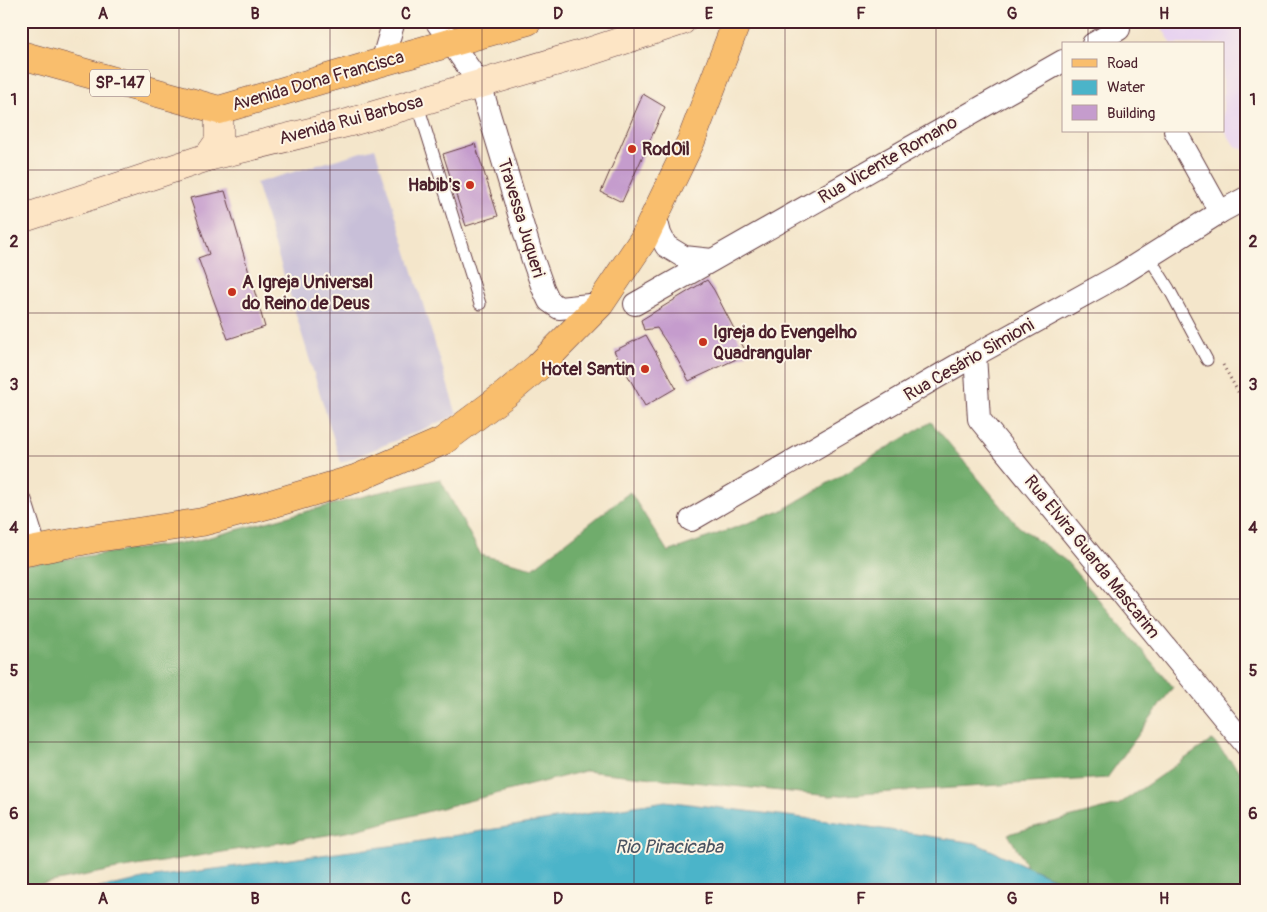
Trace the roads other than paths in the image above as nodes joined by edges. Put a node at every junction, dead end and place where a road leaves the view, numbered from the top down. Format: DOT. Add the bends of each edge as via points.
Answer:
graph roads {
  1 [pos="394,21"];
  2 [pos="528,21"];
  3 [pos="682,21"];
  4 [pos="737,21"];
  5 [pos="1120,31"];
  6 [pos="444,32"];
  7 [pos="1097,42"];
  8 [pos="21,55"];
  9 [pos="1062,61"];
  10 [pos="382,62"];
  11 [pos="480,84"];
  12 [pos="417,102"];
  13 [pos="219,110"];
  14 [pos="1176,132"];
  15 [pos="208,157"];
  16 [pos="1246,198"];
  17 [pos="1220,212"];
  18 [pos="656,214"];
  19 [pos="21,219"];
  20 [pos="1149,257"];
  21 [pos="712,260"];
  22 [pos="480,304"];
  23 [pos="600,304"];
  24 [pos="635,304"];
  25 [pos="975,355"];
  26 [pos="1207,360"];
  27 [pos="21,502"];
  28 [pos="691,520"];
  29 [pos="29,552"];
  30 [pos="1246,745"];
  1 -- 10 [label="street"];
  2 -- 6 [label="main road, Avenida Dona Francisca"];
  3 -- 11 [label="main road, Avenida Rui Barbosa"];
  4 -- 18 [label="main road" via="691,141"];
  5 -- 7 [label="street"];
  6 -- 10 [label="main road, Avenida Dona Francisca"];
  6 -- 11 [label="street, Travessa Juqueri"];
  8 -- 13 [label="main road, Avenida Dona Francisca / SP-147"];
  9 -- 21 [label="street, Rua Vicente Romano"];
  10 -- 13 [label="main road, Avenida Dona Francisca"];
  11 -- 12 [label="main road, Avenida Rui Barbosa"];
  11 -- 23 [label="street, Travessa Juqueri" via="532,257 549,301 559,308"];
  12 -- 15 [label="main road, Avenida Rui Barbosa"];
  12 -- 22 [label="lane"];
  13 -- 15 [label="main road" via="219,141"];
  14 -- 17 [label="street"];
  15 -- 19 [label="main road, Avenida Rui Barbosa"];
  16 -- 17 [label="street, Rua Cesário Simioni"];
  17 -- 20 [label="street, Rua Cesário Simioni"];
  18 -- 21 [label="street" via="666,246 684,257"];
  18 -- 23 [label="main road" via="643,240"];
  20 -- 25 [label="street, Rua Cesário Simioni"];
  20 -- 26 [label="lane"];
  21 -- 24 [label="street, Rua Vicente Romano"];
  23 -- 29 [label="main road" via="538,367 442,441 355,479 202,522"];
  25 -- 28 [label="street, Rua Cesário Simioni"];
  25 -- 30 [label="street, Rua Elvira Guarda Mascarim" via="979,419"];
  27 -- 29 [label="street"];
}
